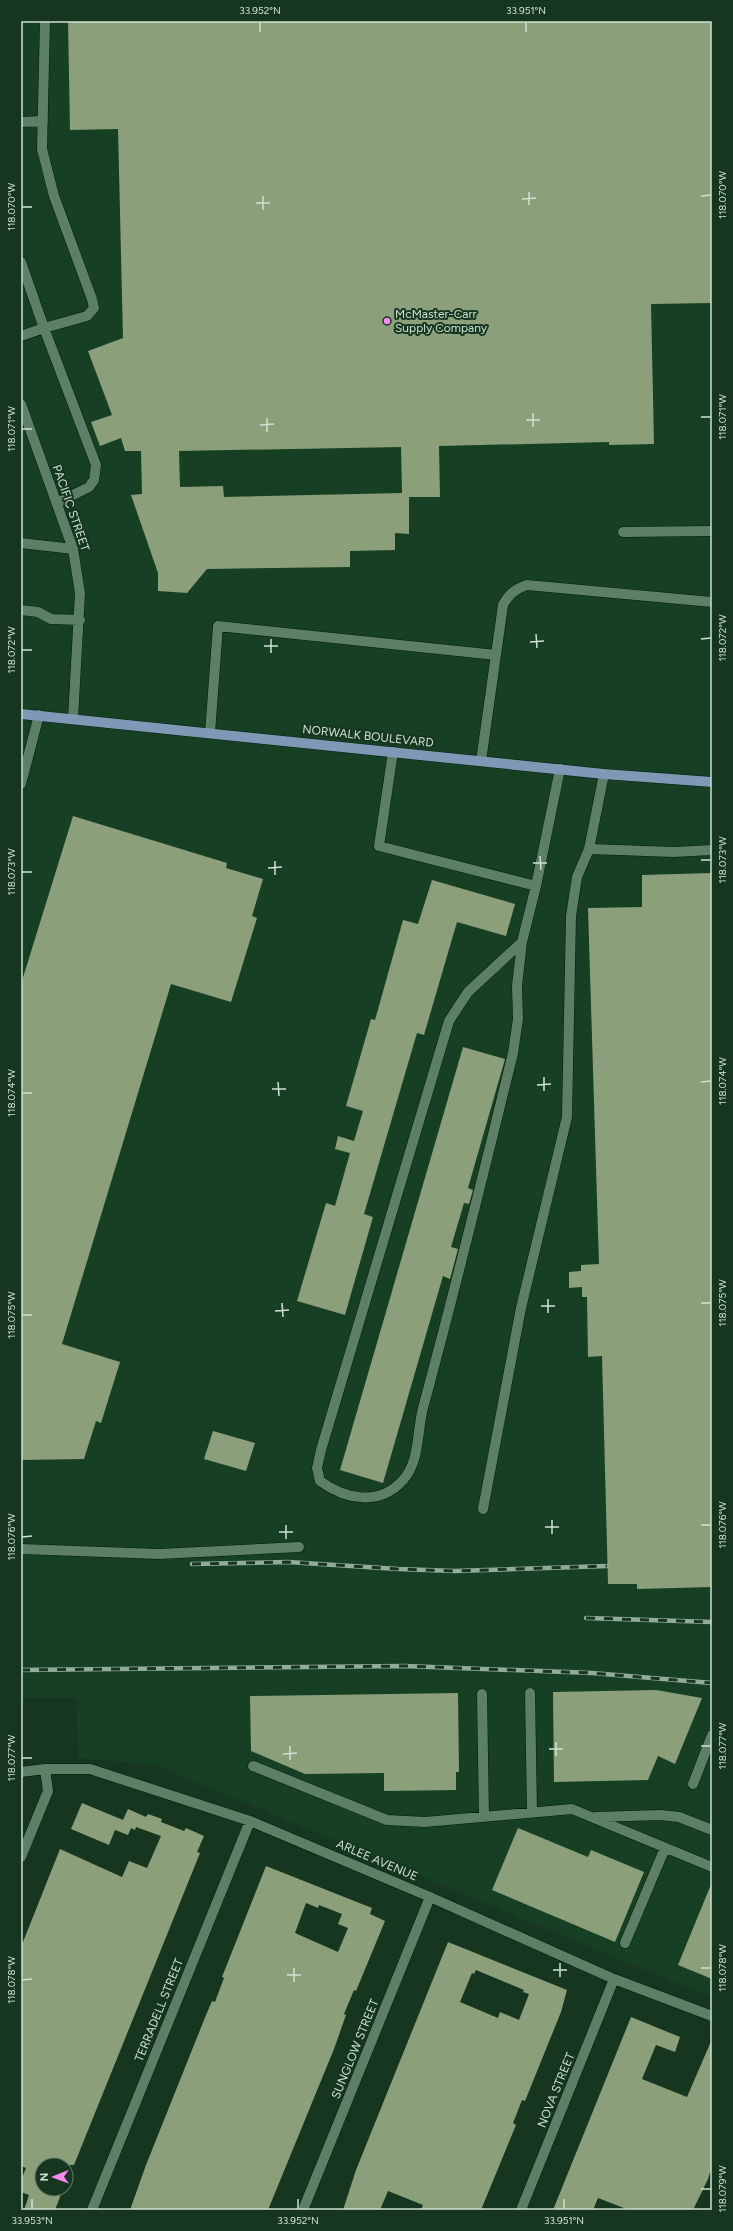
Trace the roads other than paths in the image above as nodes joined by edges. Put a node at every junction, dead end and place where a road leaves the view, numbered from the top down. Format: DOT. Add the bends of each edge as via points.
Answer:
graph roads {
  1 [pos="45,21"];
  2 [pos="21,122"];
  3 [pos="43,122"];
  4 [pos="21,262"];
  5 [pos="44,328"];
  6 [pos="21,336"];
  7 [pos="21,404"];
  8 [pos="57,503"];
  9 [pos="712,531"];
  10 [pos="623,532"];
  11 [pos="21,543"];
  12 [pos="74,549"];
  13 [pos="712,602"];
  14 [pos="21,610"];
  15 [pos="80,620"];
  16 [pos="496,655"];
  17 [pos="21,714"];
  18 [pos="39,716"];
  19 [pos="73,719"];
  20 [pos="210,733"];
  21 [pos="393,752"];
  22 [pos="481,761"];
  23 [pos="560,769"];
  24 [pos="604,774"];
  25 [pos="712,782"];
  26 [pos="21,784"];
  27 [pos="589,849"];
  28 [pos="712,850"];
  29 [pos="536,886"];
  30 [pos="522,942"];
  31 [pos="483,1509"];
  32 [pos="299,1547"];
  33 [pos="21,1549"];
  34 [pos="530,1693"];
  35 [pos="482,1694"];
  36 [pos="712,1735"];
  37 [pos="253,1766"];
  38 [pos="45,1769"];
  39 [pos="21,1772"];
  40 [pos="693,1784"];
  41 [pos="532,1812"];
  42 [pos="484,1816"];
  43 [pos="592,1817"];
  44 [pos="250,1821"];
  45 [pos="712,1830"];
  46 [pos="665,1848"];
  47 [pos="21,1857"];
  48 [pos="712,1867"];
  49 [pos="430,1897"];
  50 [pos="626,1943"];
  51 [pos="614,1979"];
  52 [pos="712,2016"];
  53 [pos="92,2210"];
  54 [pos="303,2210"];
  55 [pos="521,2210"];
  1 -- 3 [label="street"];
  2 -- 3 [label="street"];
  3 -- 5 [label="street" via="42,149 54,196 94,308 88,316"];
  4 -- 5 [label="street"];
  5 -- 6 [label="street"];
  5 -- 8 [label="street" via="96,465 94,480 89,487"];
  7 -- 8 [label="street, PACIFIC STREET"];
  8 -- 12 [label="street, PACIFIC STREET"];
  9 -- 10 [label="street"];
  11 -- 12 [label="street"];
  12 -- 15 [label="street, PACIFIC STREET" via="80,593"];
  13 -- 16 [label="street" via="527,585 516,589 503,605"];
  14 -- 15 [label="street" via="38,612 51,619"];
  15 -- 19 [label="street, PACIFIC STREET"];
  16 -- 20 [label="street" via="218,626"];
  16 -- 22 [label="street"];
  17 -- 18 [label="main road, NORWALK BOULEVARD"];
  18 -- 19 [label="main road, NORWALK BOULEVARD"];
  18 -- 26 [label="street"];
  19 -- 20 [label="main road, NORWALK BOULEVARD"];
  20 -- 21 [label="main road, NORWALK BOULEVARD"];
  21 -- 22 [label="main road, NORWALK BOULEVARD"];
  21 -- 29 [label="street" via="379,846"];
  22 -- 23 [label="main road, NORWALK BOULEVARD"];
  23 -- 24 [label="main road, NORWALK BOULEVARD"];
  23 -- 29 [label="street"];
  24 -- 25 [label="main road, NORWALK BOULEVARD"];
  24 -- 27 [label="street"];
  27 -- 28 [label="street" via="674,852"];
  27 -- 31 [label="street" via="577,877 571,916 567,1117 521,1308"];
  29 -- 30 [label="street"];
  30 -- 30 [label="street" via="514,1054 423,1411 414,1457 405,1478 395,1489 369,1499 334,1491 320,1481 316,1468 449,1021 468,992"];
  32 -- 33 [label="street" via="158,1554"];
  34 -- 41 [label="street"];
  35 -- 42 [label="street"];
  36 -- 40 [label="street"];
  37 -- 42 [label="street" via="387,1820 424,1822"];
  38 -- 39 [label="street, ARLEE AVENUE"];
  38 -- 44 [label="street, ARLEE AVENUE" via="90,1769"];
  38 -- 47 [label="street" via="48,1791"];
  41 -- 42 [label="street"];
  41 -- 43 [label="street" via="572,1809"];
  43 -- 45 [label="street" via="679,1817"];
  43 -- 46 [label="street"];
  44 -- 49 [label="street, ARLEE AVENUE"];
  44 -- 53 [label="street, TERRADELL STREET"];
  46 -- 48 [label="street"];
  46 -- 50 [label="street"];
  49 -- 51 [label="street, ARLEE AVENUE"];
  49 -- 54 [label="street, SUNGLOW STREET"];
  51 -- 52 [label="street, ARLEE AVENUE"];
  51 -- 55 [label="street, NOVA STREET"];
}
